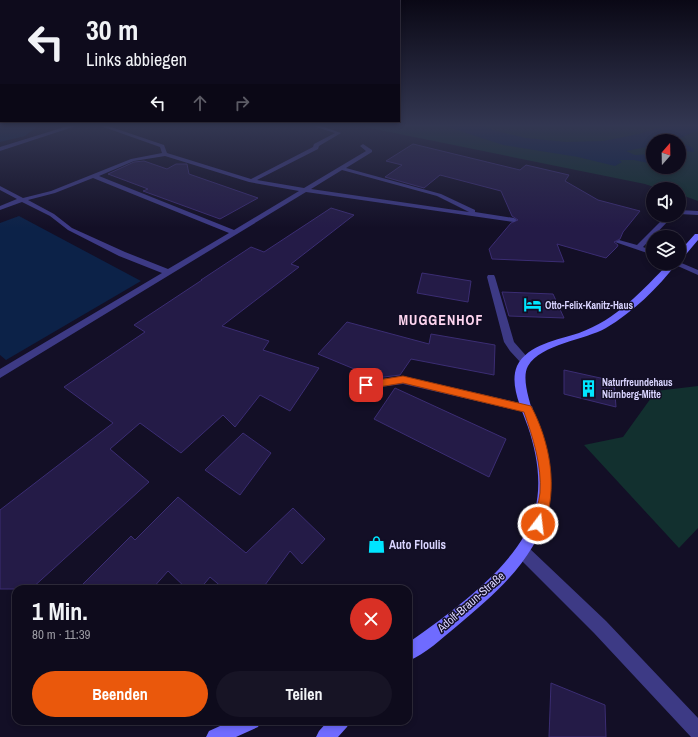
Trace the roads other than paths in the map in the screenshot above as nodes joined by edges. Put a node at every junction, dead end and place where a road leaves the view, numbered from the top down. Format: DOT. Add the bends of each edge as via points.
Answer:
graph roads {
  1 [pos="136,159"];
  2 [pos="182,159"];
  3 [pos="294,159"];
  4 [pos="356,159"];
  5 [pos="341,168"];
  6 [pos="94,176"];
  7 [pos="251,182"];
  8 [pos="0,188"];
  9 [pos="304,191"];
  10 [pos="22,200"];
  11 [pos="0,208"];
  12 [pos="686,212"];
  13 [pos="698,213"];
  14 [pos="482,216"];
  15 [pos="514,220"];
  16 [pos="664,222"];
  17 [pos="235,233"];
  18 [pos="698,236"];
  19 [pos="619,242"];
  20 [pos="638,248"];
  21 [pos="686,249"];
  22 [pos="646,251"];
  23 [pos="686,268"];
  24 [pos="667,270"];
  25 [pos="168,272"];
  26 [pos="698,273"];
  27 [pos="491,277"];
  28 [pos="525,361"];
  29 [pos="0,374"];
  30 [pos="366,385"];
  31 [pos="528,409"];
  32 [pos="523,552"];
  33 [pos="412,650"];
  34 [pos="243,725"];
  35 [pos="337,725"];
  36 [pos="698,731"];
  37 [pos="215,737"];
  38 [pos="325,737"];
  1 -- 6 [label="street"];
  2 -- 7 [label="street"];
  3 -- 7 [label="street"];
  4 -- 5 [label="street"];
  5 -- 9 [label="street"];
  5 -- 14 [label="street" via="440,195"];
  6 -- 10 [label="street" via="54,192"];
  6 -- 17 [label="street"];
  7 -- 9 [label="street"];
  8 -- 10 [label="street"];
  9 -- 14 [label="street"];
  9 -- 17 [label="street"];
  10 -- 11 [label="street"];
  10 -- 25 [label="street" via="52,215 70,229"];
  12 -- 13 [label="street"];
  14 -- 15 [label="street"];
  16 -- 20 [label="street"];
  17 -- 25 [label="street"];
  18 -- 21 [label="main road"];
  19 -- 20 [label="street"];
  20 -- 22 [label="street"];
  23 -- 26 [label="street"];
  24 -- 28 [label="main road" via="633,305 607,323 591,332 538,351"];
  25 -- 29 [label="street"];
  27 -- 28 [label="street" via="509,342"];
  28 -- 31 [label="main road, Adolf-Braun-Straße" via="519,374"];
  30 -- 31 [label="street" via="403,380"];
  31 -- 32 [label="main road, Adolf-Braun-Straße" via="545,464 545,494 538,524"];
  32 -- 33 [label="main road, Adolf-Braun-Straße" via="497,582"];
  32 -- 36 [label="street" via="600,627"];
  34 -- 37 [label="main road"];
  35 -- 38 [label="main road"];
}
